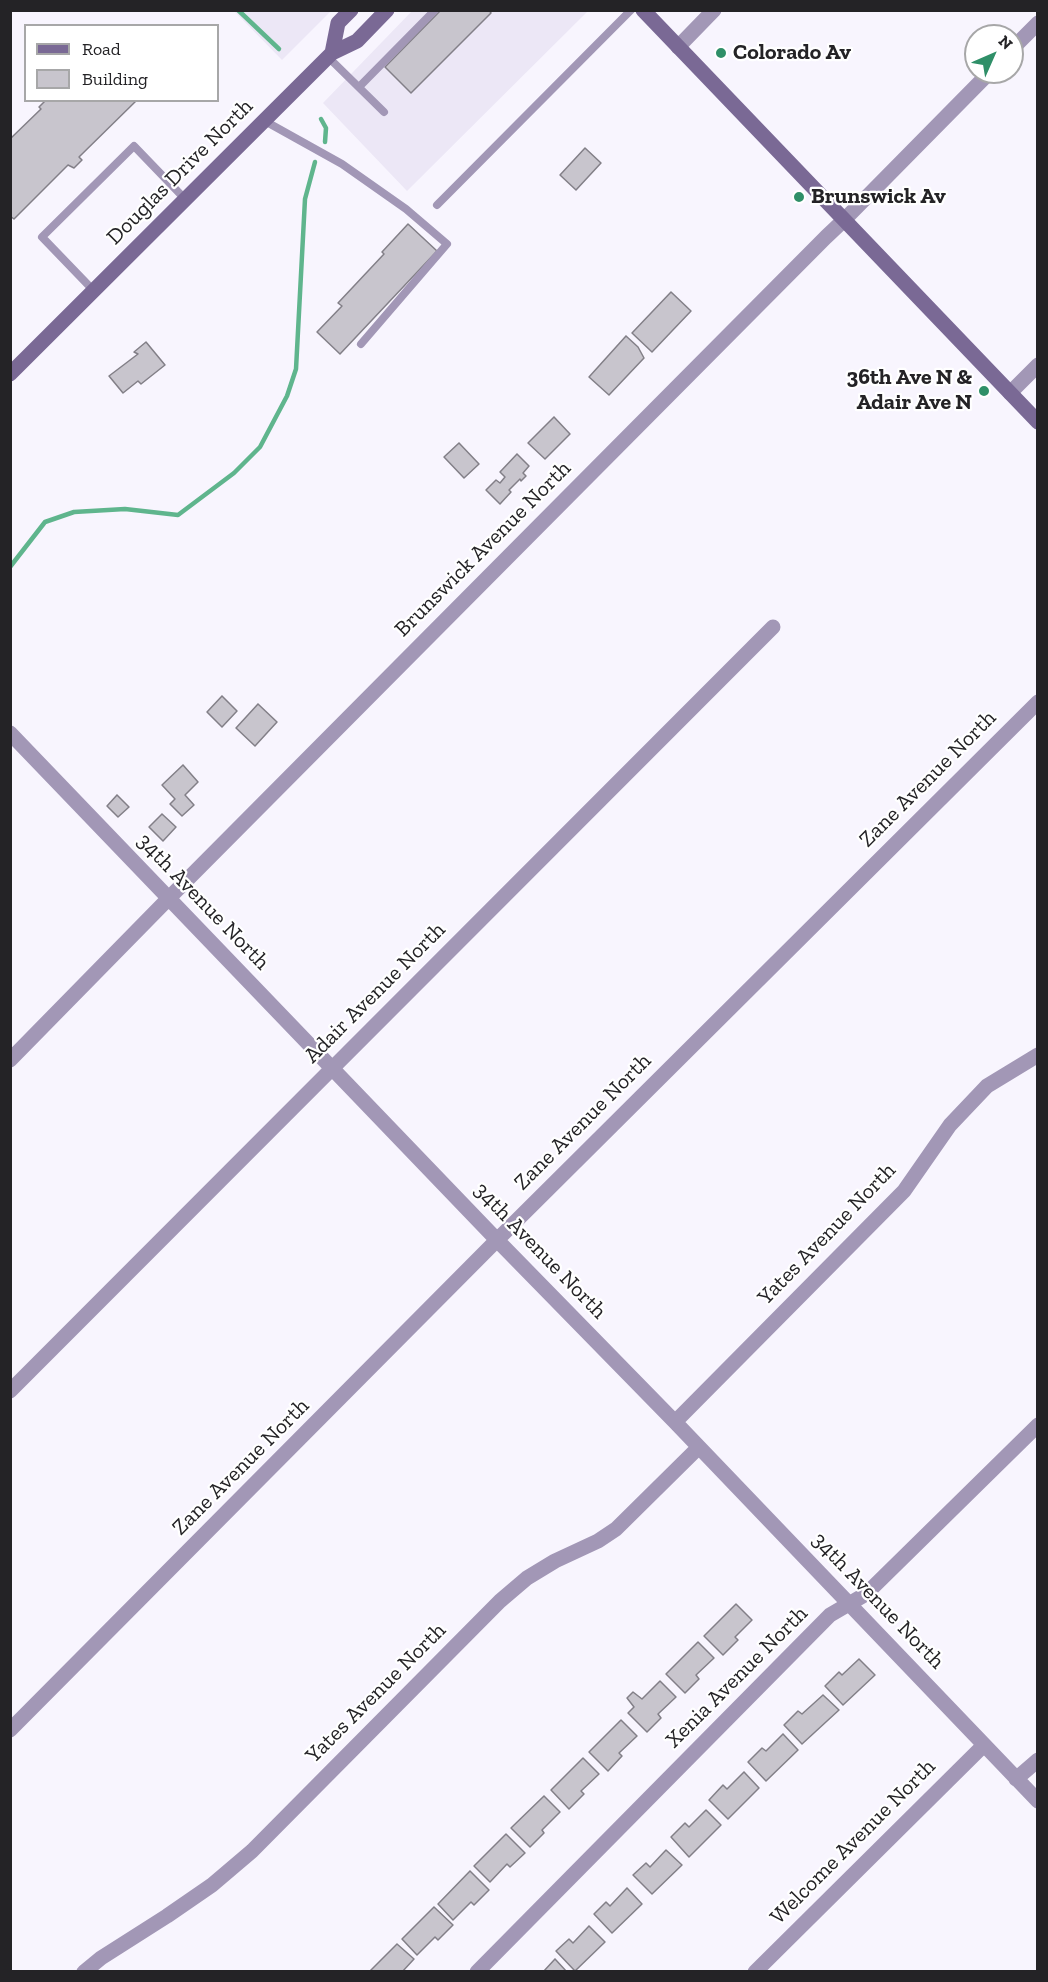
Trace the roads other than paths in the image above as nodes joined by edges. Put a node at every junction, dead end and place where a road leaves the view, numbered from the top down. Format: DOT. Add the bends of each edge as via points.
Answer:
graph roads {
  1 [pos="351,10"];
  2 [pos="387,10"];
  3 [pos="435,10"];
  4 [pos="631,10"];
  5 [pos="643,10"];
  6 [pos="714,10"];
  7 [pos="1038,23"];
  8 [pos="1024,37"];
  9 [pos="678,47"];
  10 [pos="330,55"];
  11 [pos="978,84"];
  12 [pos="359,87"];
  13 [pos="384,112"];
  14 [pos="263,120"];
  15 [pos="185,199"];
  16 [pos="438,205"];
  17 [pos="844,220"];
  18 [pos="94,291"];
  19 [pos="361,344"];
  20 [pos="1038,365"];
  21 [pos="10,374"];
  22 [pos="1010,393"];
  23 [pos="1038,422"];
  24 [pos="773,627"];
  25 [pos="1038,702"];
  26 [pos="10,732"];
  27 [pos="168,899"];
  28 [pos="1038,1055"];
  29 [pos="10,1060"];
  30 [pos="331,1068"];
  31 [pos="497,1240"];
  32 [pos="10,1391"];
  33 [pos="675,1422"];
  34 [pos="1038,1425"];
  35 [pos="699,1447"];
  36 [pos="849,1603"];
  37 [pos="10,1730"];
  38 [pos="984,1744"];
  39 [pos="1038,1760"];
  40 [pos="1016,1779"];
  41 [pos="1038,1801"];
  42 [pos="84,1971"];
  43 [pos="477,1971"];
  44 [pos="755,1971"];
  1 -- 10 [label="street" via="338,23"];
  2 -- 10 [label="street, Douglas Drive North" via="357,41"];
  3 -- 12 [label="lane"];
  4 -- 16 [label="lane"];
  5 -- 9 [label="street"];
  6 -- 9 [label="street"];
  7 -- 8 [label="street"];
  9 -- 17 [label="street"];
  10 -- 12 [label="lane"];
  10 -- 14 [label="street, Douglas Drive North"];
  11 -- 17 [label="street, Brunswick Avenue North"];
  12 -- 13 [label="lane"];
  14 -- 15 [label="street, Douglas Drive North"];
  14 -- 19 [label="lane" via="342,164 447,244"];
  15 -- 18 [label="street, Douglas Drive North"];
  15 -- 18 [label="lane" via="134,146 42,237"];
  17 -- 22 [label="street"];
  17 -- 27 [label="street, Brunswick Avenue North"];
  18 -- 21 [label="street, Douglas Drive North"];
  20 -- 22 [label="street"];
  22 -- 23 [label="street"];
  24 -- 30 [label="street, Adair Avenue North"];
  25 -- 31 [label="street, Zane Avenue North"];
  26 -- 27 [label="street, 34th Avenue North"];
  27 -- 29 [label="street, Brunswick Avenue North"];
  27 -- 30 [label="street, 34th Avenue North"];
  28 -- 33 [label="street, Yates Avenue North" via="987,1086 950,1125 904,1191"];
  30 -- 31 [label="street, 34th Avenue North"];
  30 -- 32 [label="street, Adair Avenue North"];
  31 -- 33 [label="street, 34th Avenue North"];
  31 -- 37 [label="street, Zane Avenue North"];
  33 -- 35 [label="street, 34th Avenue North"];
  34 -- 36 [label="street, Xenia Avenue North" via="866,1594"];
  35 -- 36 [label="street, 34th Avenue North"];
  35 -- 42 [label="street, Yates Avenue North" via="616,1529 527,1578 500,1601 252,1851 212,1886"];
  36 -- 38 [label="street, 34th Avenue North"];
  36 -- 43 [label="street, Xenia Avenue North" via="830,1615"];
  38 -- 40 [label="street, 34th Avenue North"];
  38 -- 44 [label="street, Welcome Avenue North"];
  39 -- 40 [label="street"];
  40 -- 41 [label="street, 34th Avenue North"];
}
